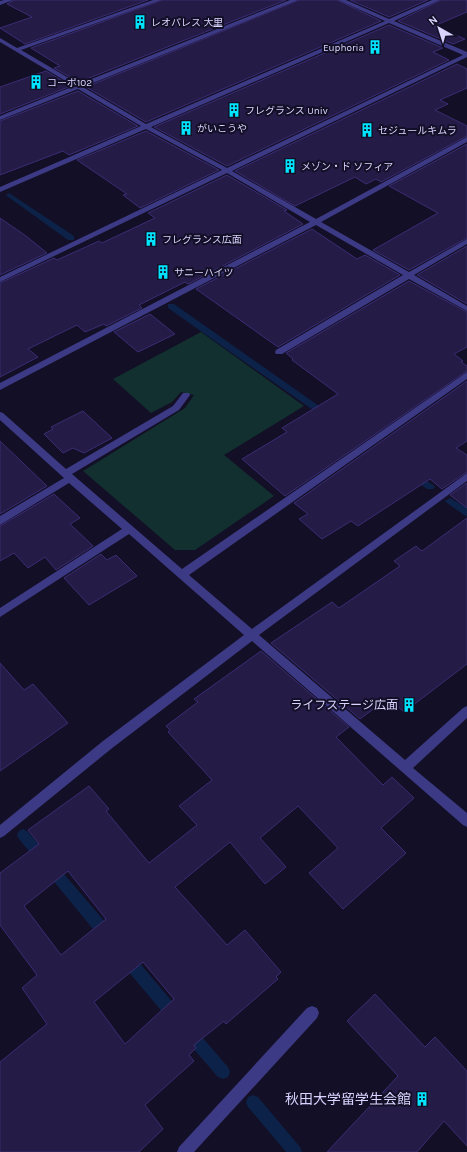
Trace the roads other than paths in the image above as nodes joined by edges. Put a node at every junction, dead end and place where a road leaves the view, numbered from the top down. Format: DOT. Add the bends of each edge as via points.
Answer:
graph roads {
  1 [pos="10,0"];
  2 [pos="158,0"];
  3 [pos="295,0"];
  4 [pos="341,0"];
  5 [pos="437,0"];
  6 [pos="0,4"];
  7 [pos="390,21"];
  8 [pos="0,40"];
  9 [pos="16,50"];
  10 [pos="467,55"];
  11 [pos="77,86"];
  12 [pos="0,118"];
  13 [pos="147,127"];
  14 [pos="467,139"];
  15 [pos="228,171"];
  16 [pos="0,190"];
  17 [pos="315,222"];
  18 [pos="467,241"];
  19 [pos="409,276"];
  20 [pos="0,280"];
  21 [pos="467,309"];
  22 [pos="278,352"];
  23 [pos="467,375"];
  24 [pos="0,387"];
  25 [pos="186,395"];
  26 [pos="0,415"];
  27 [pos="67,476"];
  28 [pos="467,476"];
  29 [pos="0,521"];
  30 [pos="130,529"];
  31 [pos="183,574"];
  32 [pos="0,613"];
  33 [pos="252,635"];
  34 [pos="467,711"];
  35 [pos="406,767"];
  36 [pos="467,821"];
  37 [pos="0,832"];
  38 [pos="312,1013"];
  39 [pos="184,1152"];
  1 -- 6 [label="street"];
  2 -- 9 [label="street"];
  3 -- 11 [label="street"];
  4 -- 7 [label="street"];
  5 -- 7 [label="street"];
  7 -- 10 [label="street"];
  7 -- 13 [label="street"];
  8 -- 9 [label="street"];
  9 -- 11 [label="street"];
  10 -- 15 [label="street"];
  11 -- 12 [label="street"];
  11 -- 13 [label="street"];
  13 -- 15 [label="street"];
  13 -- 16 [label="street"];
  14 -- 17 [label="street"];
  15 -- 17 [label="street"];
  15 -- 20 [label="street"];
  17 -- 19 [label="street"];
  17 -- 24 [label="street"];
  18 -- 19 [label="street"];
  19 -- 21 [label="street"];
  19 -- 22 [label="street"];
  23 -- 31 [label="street"];
  25 -- 27 [label="street" via="176,408"];
  26 -- 27 [label="street"];
  27 -- 29 [label="street"];
  27 -- 30 [label="street"];
  28 -- 33 [label="street"];
  30 -- 31 [label="street"];
  30 -- 32 [label="street"];
  31 -- 33 [label="street"];
  33 -- 35 [label="street"];
  33 -- 37 [label="street" via="107,745"];
  34 -- 35 [label="street"];
  35 -- 36 [label="street"];
  38 -- 39 [label="street"];
}
